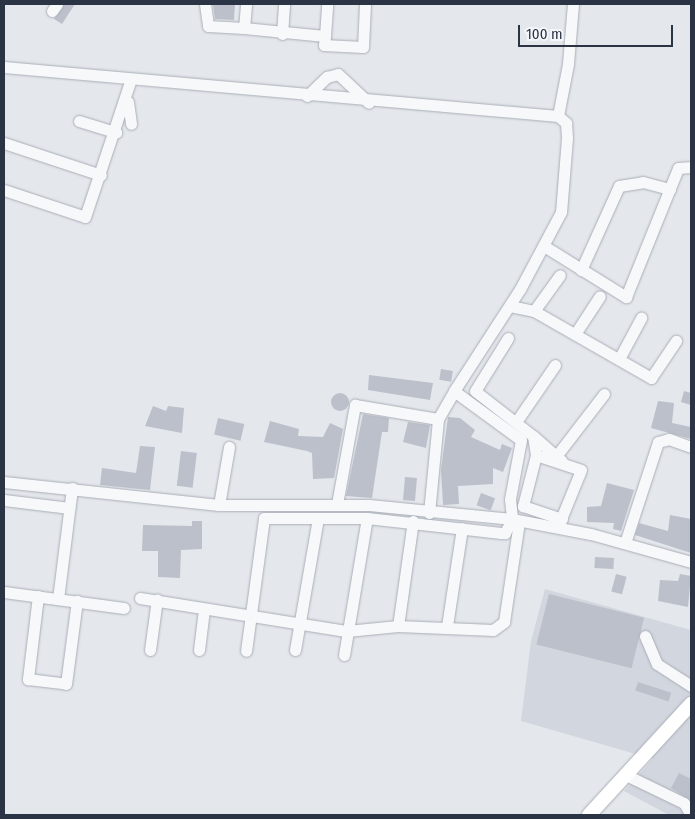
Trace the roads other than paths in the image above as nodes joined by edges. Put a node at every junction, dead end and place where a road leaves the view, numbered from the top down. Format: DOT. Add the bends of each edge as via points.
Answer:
graph roads {
  1 [pos="205,4"];
  2 [pos="246,4"];
  3 [pos="284,4"];
  4 [pos="327,4"];
  5 [pos="364,4"];
  6 [pos="573,4"];
  7 [pos="244,28"];
  8 [pos="282,34"];
  9 [pos="325,36"];
  10 [pos="4,67"];
  11 [pos="131,80"];
  12 [pos="307,96"];
  13 [pos="127,98"];
  14 [pos="369,103"];
  15 [pos="562,119"];
  16 [pos="80,121"];
  17 [pos="131,124"];
  18 [pos="116,132"];
  19 [pos="4,143"];
  20 [pos="691,167"];
  21 [pos="101,175"];
  22 [pos="670,189"];
  23 [pos="4,190"];
  24 [pos="544,246"];
  25 [pos="581,270"];
  26 [pos="560,274"];
  27 [pos="600,296"];
  28 [pos="510,306"];
  29 [pos="534,311"];
  30 [pos="641,318"];
  31 [pos="575,334"];
  32 [pos="508,338"];
  33 [pos="676,341"];
  34 [pos="619,359"];
  35 [pos="555,365"];
  36 [pos="454,391"];
  37 [pos="604,394"];
  38 [pos="438,419"];
  39 [pos="516,422"];
  40 [pos="533,436"];
  41 [pos="229,447"];
  42 [pos="691,447"];
  43 [pos="536,456"];
  44 [pos="561,459"];
  45 [pos="4,482"];
  46 [pos="72,488"];
  47 [pos="4,500"];
  48 [pos="219,504"];
  49 [pos="337,504"];
  50 [pos="70,508"];
  51 [pos="429,513"];
  52 [pos="318,518"];
  53 [pos="368,518"];
  54 [pos="516,521"];
  55 [pos="413,522"];
  56 [pos="559,524"];
  57 [pos="462,528"];
  58 [pos="625,543"];
  59 [pos="691,562"];
  60 [pos="4,592"];
  61 [pos="38,596"];
  62 [pos="140,598"];
  63 [pos="58,599"];
  64 [pos="157,599"];
  65 [pos="77,602"];
  66 [pos="124,608"];
  67 [pos="204,608"];
  68 [pos="254,616"];
  69 [pos="300,624"];
  70 [pos="398,626"];
  71 [pos="447,626"];
  72 [pos="347,630"];
  73 [pos="646,636"];
  74 [pos="150,650"];
  75 [pos="199,650"];
  76 [pos="295,650"];
  77 [pos="246,651"];
  78 [pos="344,655"];
  79 [pos="691,686"];
  80 [pos="691,704"];
  81 [pos="626,775"];
  82 [pos="589,815"];
  83 [pos="691,815"];
  1 -- 7 [label="street" via="208,26"];
  2 -- 7 [label="street"];
  3 -- 8 [label="street"];
  4 -- 9 [label="street"];
  5 -- 9 [label="street" via="362,47 324,45"];
  6 -- 15 [label="street"];
  7 -- 8 [label="street"];
  8 -- 9 [label="street"];
  10 -- 11 [label="street"];
  11 -- 12 [label="street"];
  11 -- 13 [label="street"];
  12 -- 14 [label="street"];
  12 -- 14 [label="street" via="338,74"];
  13 -- 17 [label="street"];
  13 -- 18 [label="street"];
  14 -- 15 [label="street"];
  15 -- 24 [label="street" via="567,138 561,212"];
  16 -- 18 [label="street"];
  18 -- 21 [label="street"];
  19 -- 21 [label="street"];
  20 -- 22 [label="street" via="678,168"];
  21 -- 23 [label="street" via="86,217"];
  22 -- 25 [label="street" via="642,182 619,186"];
  22 -- 25 [label="street" via="626,297"];
  24 -- 25 [label="street"];
  24 -- 28 [label="street"];
  26 -- 29 [label="street"];
  27 -- 31 [label="street"];
  28 -- 29 [label="street"];
  28 -- 36 [label="street"];
  29 -- 31 [label="street"];
  30 -- 34 [label="street"];
  31 -- 34 [label="street"];
  32 -- 39 [label="street" via="475,391"];
  33 -- 34 [label="street" via="651,378"];
  35 -- 39 [label="street"];
  36 -- 38 [label="street"];
  36 -- 54 [label="street" via="521,440 510,499"];
  37 -- 44 [label="street"];
  38 -- 49 [label="street" via="355,405"];
  38 -- 51 [label="street"];
  39 -- 40 [label="street"];
  40 -- 43 [label="street"];
  40 -- 44 [label="street"];
  41 -- 48 [label="street"];
  42 -- 58 [label="street" via="669,439 658,442"];
  43 -- 44 [label="street"];
  43 -- 56 [label="street" via="523,506"];
  44 -- 56 [label="street" via="581,472"];
  45 -- 46 [label="street"];
  46 -- 48 [label="street"];
  46 -- 50 [label="street"];
  47 -- 50 [label="street"];
  48 -- 49 [label="street"];
  49 -- 51 [label="street"];
  50 -- 63 [label="street"];
  51 -- 54 [label="street"];
  52 -- 53 [label="street"];
  52 -- 68 [label="street" via="264,518"];
  52 -- 69 [label="street"];
  53 -- 55 [label="street"];
  53 -- 72 [label="street"];
  54 -- 56 [label="street"];
  54 -- 57 [label="street" via="505,533"];
  54 -- 71 [label="street" via="502,626 494,630"];
  55 -- 57 [label="street"];
  55 -- 70 [label="street"];
  56 -- 58 [label="street"];
  57 -- 71 [label="street"];
  58 -- 59 [label="street"];
  60 -- 61 [label="street"];
  61 -- 63 [label="street"];
  61 -- 65 [label="street" via="28,679 66,684"];
  62 -- 64 [label="street"];
  63 -- 65 [label="street"];
  64 -- 67 [label="street"];
  64 -- 74 [label="street"];
  65 -- 66 [label="street"];
  67 -- 68 [label="street"];
  67 -- 75 [label="street"];
  68 -- 69 [label="street"];
  68 -- 77 [label="street"];
  69 -- 72 [label="street"];
  69 -- 76 [label="street"];
  70 -- 71 [label="street"];
  70 -- 72 [label="street"];
  72 -- 78 [label="street"];
  73 -- 79 [label="street" via="657,664"];
  80 -- 81 [label="main road"];
  81 -- 82 [label="main road"];
  81 -- 83 [label="street" via="684,803"];
}
